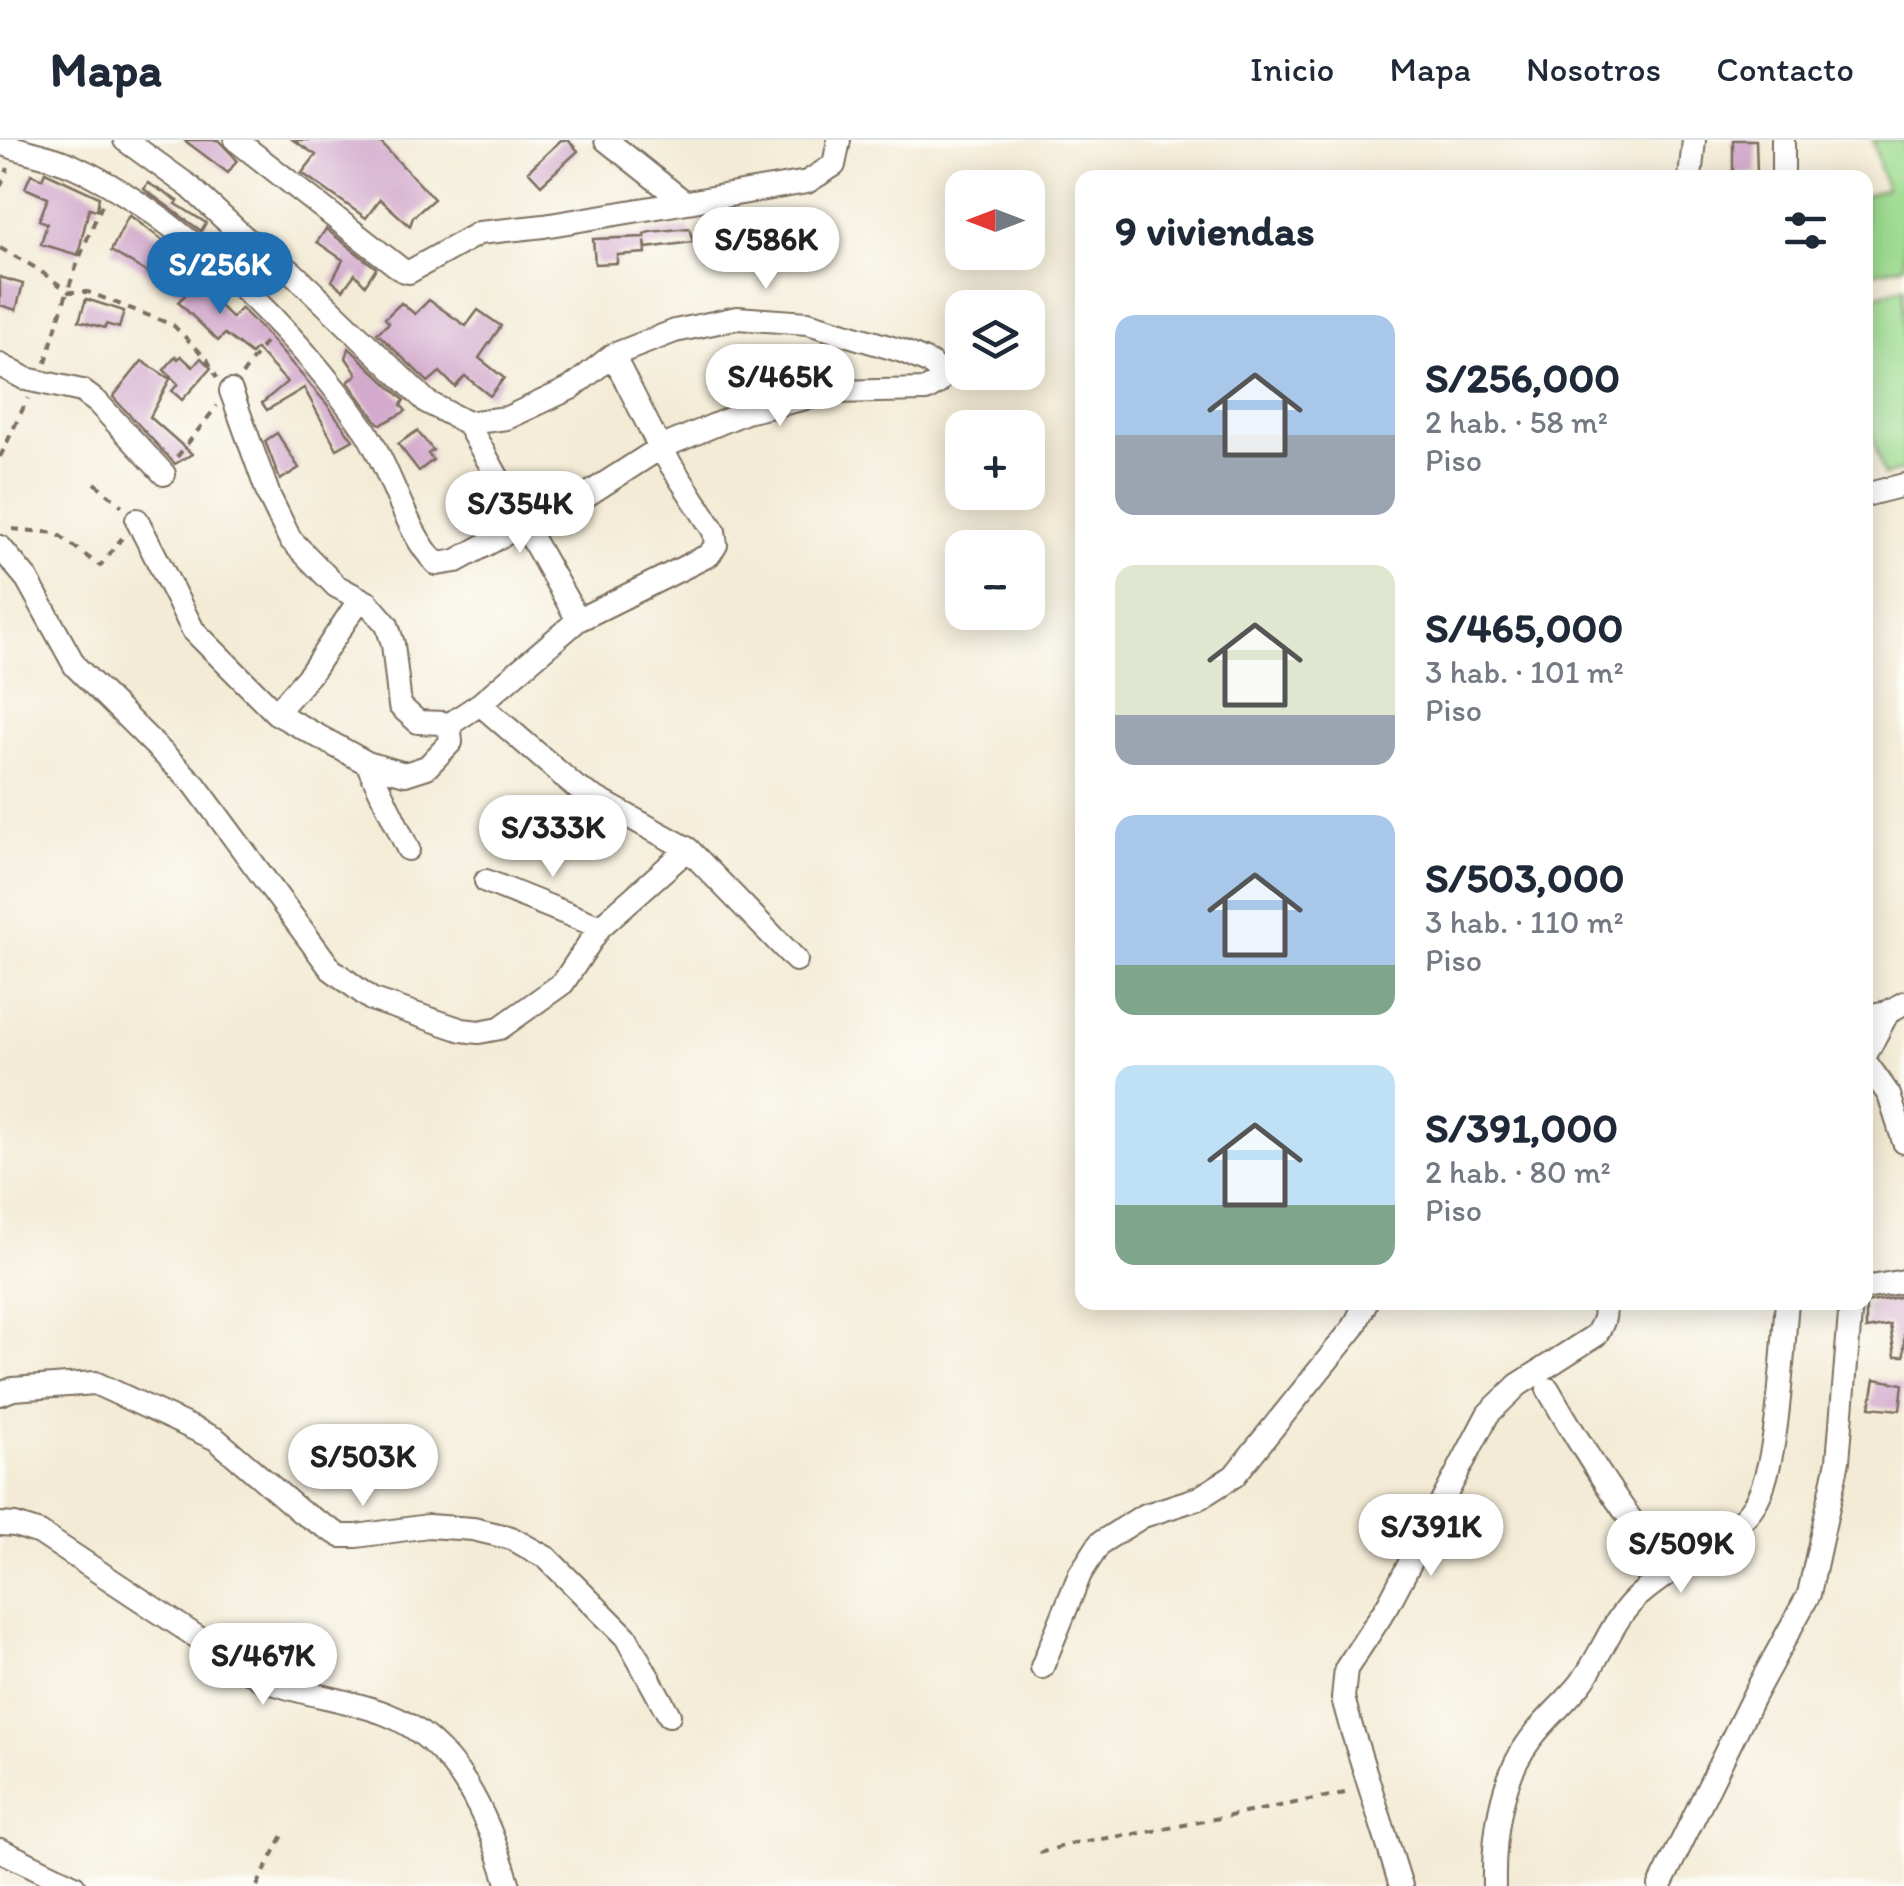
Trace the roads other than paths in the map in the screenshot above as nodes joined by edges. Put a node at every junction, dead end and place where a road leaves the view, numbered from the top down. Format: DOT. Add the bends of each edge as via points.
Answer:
graph roads {
  1 [pos="74,140"];
  2 [pos="125,140"];
  3 [pos="236,140"];
  4 [pos="606,140"];
  5 [pos="839,140"];
  6 [pos="1694,140"];
  7 [pos="1783,140"];
  8 [pos="0,143"];
  9 [pos="70,164"];
  10 [pos="1691,170"];
  11 [pos="1782,170"];
  12 [pos="683,201"];
  13 [pos="613,355"];
  14 [pos="0,364"];
  15 [pos="231,392"];
  16 [pos="468,423"];
  17 [pos="660,448"];
  18 [pos="164,474"];
  19 [pos="1904,485"];
  20 [pos="1873,493"];
  21 [pos="137,520"];
  22 [pos="523,524"];
  23 [pos="4,538"];
  24 [pos="360,599"];
  25 [pos="578,620"];
  26 [pos="480,704"];
  27 [pos="276,713"];
  28 [pos="447,726"];
  29 [pos="367,764"];
  30 [pos="408,849"];
  31 [pos="688,849"];
  32 [pos="486,881"];
  33 [pos="600,927"];
  34 [pos="796,960"];
  35 [pos="1886,1010"];
  36 [pos="1873,1044"];
  37 [pos="1873,1072"];
  38 [pos="1904,1142"];
  39 [pos="1904,1281"];
  40 [pos="1873,1287"];
  41 [pos="1362,1310"];
  42 [pos="1605,1310"];
  43 [pos="1786,1310"];
  44 [pos="1850,1310"];
  45 [pos="1548,1389"];
  46 [pos="0,1394"];
  47 [pos="0,1524"];
  48 [pos="1671,1571"];
  49 [pos="1042,1667"];
  50 [pos="669,1715"];
  51 [pos="0,1850"];
  52 [pos="74,1886"];
  53 [pos="509,1886"];
  54 [pos="1402,1886"];
  55 [pos="1494,1886"];
  56 [pos="1660,1886"];
  1 -- 9 [label="street"];
  2 -- 16 [label="street" via="292,272 427,402"];
  3 -- 12 [label="street" via="410,272 479,233"];
  4 -- 12 [label="street"];
  5 -- 12 [label="street" via="834,165 807,182"];
  6 -- 10 [label="street"];
  7 -- 11 [label="street"];
  8 -- 9 [label="street"];
  9 -- 22 [label="street" via="158,217 234,280 309,356 376,446 420,541 438,564"];
  13 -- 16 [label="street" via="571,388 506,418"];
  13 -- 17 [label="street"];
  13 -- 17 [label="street" via="695,325 758,318 868,339 938,372 938,383 926,390 800,397"];
  14 -- 18 [label="street" via="41,372 82,391"];
  15 -- 24 [label="street" via="290,538 336,586"];
  16 -- 22 [label="street"];
  17 -- 22 [label="street" via="587,495"];
  17 -- 25 [label="street" via="714,531 714,551"];
  19 -- 20 [label="street"];
  21 -- 27 [label="street" via="193,630"];
  22 -- 25 [label="street"];
  23 -- 33 [label="street" via="75,666 195,785 331,969 356,990 462,1030 500,1028 563,983"];
  24 -- 27 [label="street"];
  24 -- 28 [label="street" via="391,634 405,713"];
  25 -- 26 [label="street"];
  26 -- 28 [label="street"];
  26 -- 31 [label="street" via="577,788"];
  27 -- 29 [label="street"];
  28 -- 29 [label="street" via="449,747 420,770 397,774"];
  29 -- 30 [label="street"];
  31 -- 33 [label="street"];
  31 -- 34 [label="street"];
  32 -- 33 [label="street"];
  35 -- 36 [label="street"];
  37 -- 38 [label="street" via="1889,1095"];
  39 -- 40 [label="street"];
  41 -- 49 [label="street" via="1234,1476 1199,1498 1143,1516 1100,1544 1080,1574"];
  42 -- 54 [label="street" via="1596,1334 1518,1385 1488,1414 1388,1605 1346,1670 1350,1727"];
  43 -- 48 [label="street" via="1770,1465 1756,1502 1742,1521"];
  44 -- 56 [label="street" via="1838,1461 1809,1594"];
  45 -- 48 [label="street" via="1591,1465"];
  46 -- 50 [label="street" via="95,1383 216,1439 301,1512 340,1536 428,1526 511,1538 547,1558 618,1627"];
  47 -- 53 [label="street" via="40,1533 259,1678 383,1713 420,1732 462,1776 482,1810"];
  48 -- 55 [label="street" via="1635,1598 1582,1681 1528,1741 1506,1789"];
  51 -- 52 [label="street"];
}
